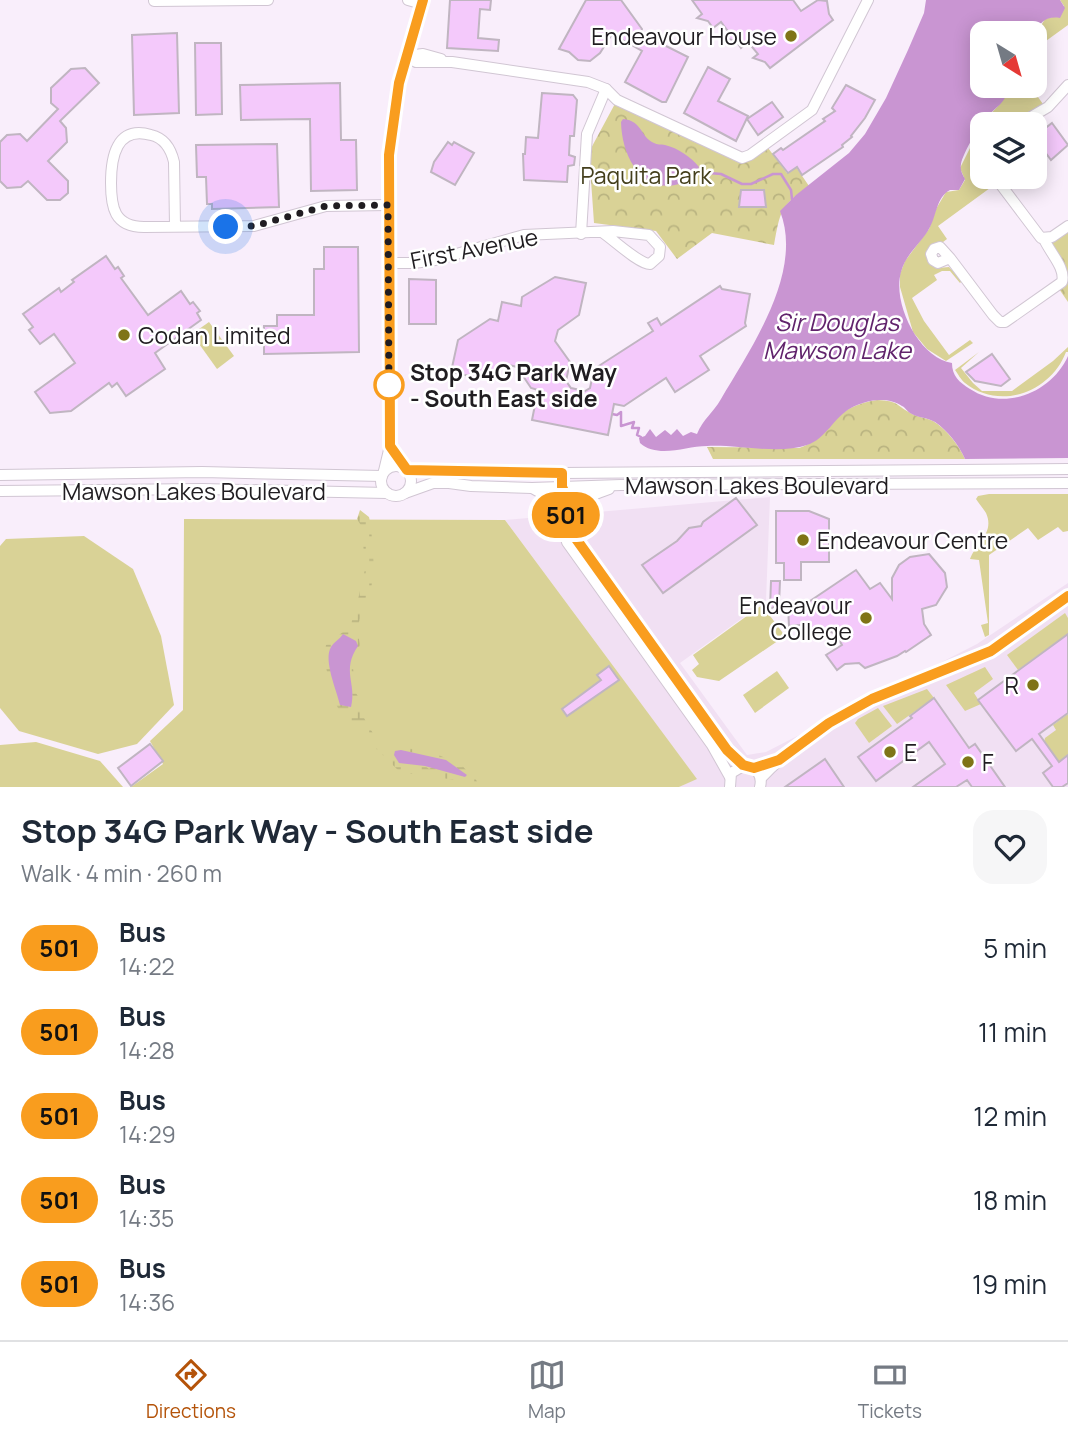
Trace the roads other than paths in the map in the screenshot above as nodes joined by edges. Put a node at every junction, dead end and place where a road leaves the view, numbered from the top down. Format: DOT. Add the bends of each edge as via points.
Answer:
graph roads {
  1 [pos="268,0"];
  2 [pos="408,0"];
  3 [pos="868,0"];
  4 [pos="154,1"];
  5 [pos="423,2"];
  6 [pos="406,56"];
  7 [pos="1068,85"];
  8 [pos="606,89"];
  9 [pos="1039,112"];
  10 [pos="1004,189"];
  11 [pos="388,205"];
  12 [pos="175,226"];
  13 [pos="1068,226"];
  14 [pos="581,233"];
  15 [pos="602,233"];
  16 [pos="1045,239"];
  17 [pos="950,258"];
  18 [pos="388,262"];
  19 [pos="390,446"];
  20 [pos="405,469"];
  21 [pos="1068,469"];
  22 [pos="383,473"];
  23 [pos="562,473"];
  24 [pos="0,475"];
  25 [pos="1068,483"];
  26 [pos="621,485"];
  27 [pos="562,487"];
  28 [pos="532,488"];
  29 [pos="0,491"];
  30 [pos="387,493"];
  31 [pos="405,493"];
  32 [pos="564,522"];
  33 [pos="1068,596"];
  34 [pos="779,760"];
  35 [pos="749,767"];
  36 [pos="730,782"];
  37 [pos="760,783"];
  1 -- 4 [label="street"];
  2 -- 5 [label="street"];
  3 -- 8 [label="street" via="812,110 745,157 617,100"];
  5 -- 6 [label="street"];
  6 -- 8 [label="street" via="423,54 578,80"];
  6 -- 11 [label="street" via="391,130"];
  7 -- 9 [label="street"];
  8 -- 14 [label="street" via="587,134"];
  10 -- 16 [label="street" via="1037,235"];
  11 -- 12 [label="street" via="326,206 254,226"];
  11 -- 18 [label="street"];
  12 -- 12 [label="street" via="137,227 113,210 111,161 127,137 152,135 172,153"];
  13 -- 16 [label="street"];
  14 -- 15 [label="street, First Avenue"];
  14 -- 18 [label="street, First Avenue" via="524,235 435,260"];
  15 -- 15 [label="street, First Avenue" via="649,235 660,247 659,256 650,264 640,263"];
  16 -- 17 [label="street" via="1063,273 1062,282 1006,322 993,315"];
  18 -- 19 [label="street"];
  19 -- 20 [label="street"];
  19 -- 22 [label="street"];
  20 -- 22 [label="street" via="393,466"];
  20 -- 23 [label="street, Mawson Lakes Boulevard"];
  20 -- 31 [label="street" via="411,480"];
  21 -- 23 [label="street, Mawson Lakes Boulevard"];
  22 -- 24 [label="street, Mawson Lakes Boulevard"];
  22 -- 30 [label="street"];
  23 -- 27 [label="street"];
  25 -- 26 [label="street, Mawson Lakes Boulevard"];
  26 -- 27 [label="street, Mawson Lakes Boulevard"];
  26 -- 32 [label="street" via="578,503"];
  27 -- 28 [label="street, Mawson Lakes Boulevard"];
  27 -- 32 [label="street"];
  28 -- 31 [label="street, Mawson Lakes Boulevard" via="433,483"];
  28 -- 32 [label="street"];
  29 -- 30 [label="street, Mawson Lakes Boulevard"];
  30 -- 31 [label="street"];
  32 -- 35 [label="street" via="727,750"];
  32 -- 36 [label="street" via="574,553 712,745"];
  33 -- 34 [label="street" via="991,651 872,699 829,723"];
  34 -- 35 [label="street"];
  34 -- 37 [label="street"];
  35 -- 36 [label="street" via="736,769"];
  35 -- 37 [label="street"];
}
